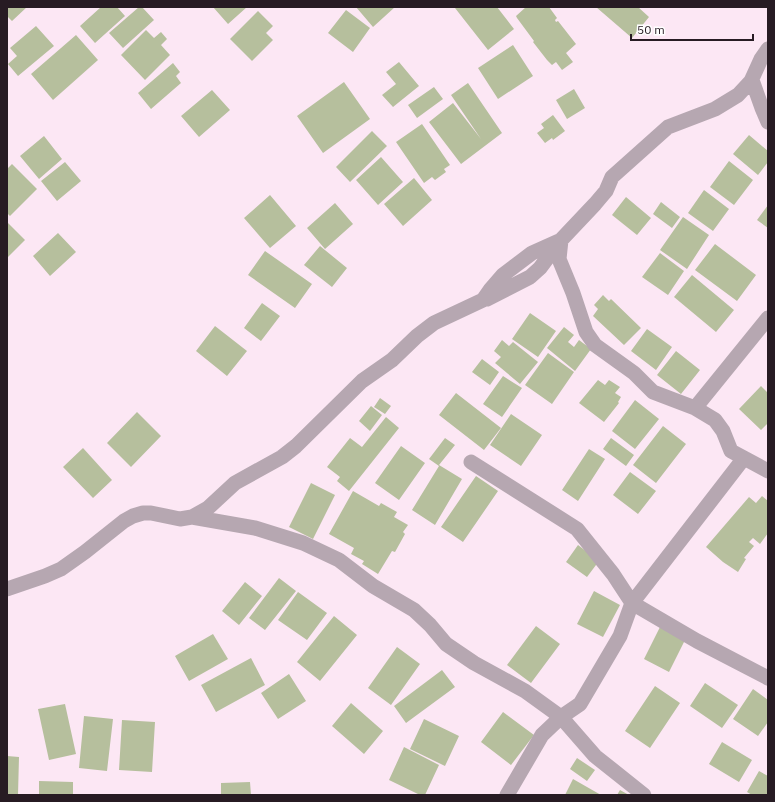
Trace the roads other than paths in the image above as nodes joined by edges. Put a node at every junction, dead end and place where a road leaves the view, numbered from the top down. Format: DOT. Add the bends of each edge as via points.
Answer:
graph roads {
  1 [pos="768,49"];
  2 [pos="751,81"];
  3 [pos="768,122"];
  4 [pos="561,240"];
  5 [pos="768,318"];
  6 [pos="696,408"];
  7 [pos="744,458"];
  8 [pos="471,462"];
  9 [pos="768,470"];
  10 [pos="192,517"];
  11 [pos="7,589"];
  12 [pos="632,603"];
  13 [pos="768,678"];
  14 [pos="561,717"];
  15 [pos="507,795"];
  16 [pos="644,795"];
  1 -- 2 [label="street"];
  2 -- 3 [label="street"];
  2 -- 4 [label="street" via="738,95 715,109 668,127 612,177 606,191"];
  4 -- 6 [label="street" via="559,259 586,332 595,345 634,373 653,392"];
  4 -- 10 [label="street" via="530,277 434,323 392,360 362,381 296,446 282,457 235,483 208,508"];
  5 -- 6 [label="street"];
  6 -- 7 [label="street" via="715,420 723,431 731,451"];
  7 -- 9 [label="street"];
  7 -- 12 [label="street"];
  8 -- 12 [label="street" via="577,529 613,574"];
  10 -- 11 [label="street" via="180,519 151,513 133,516 61,569"];
  10 -- 14 [label="street" via="256,528 303,543 339,560 373,586 414,610 446,644 474,663 525,691"];
  12 -- 13 [label="street"];
  12 -- 14 [label="street" via="620,636 580,704"];
  14 -- 15 [label="street" via="542,735"];
  14 -- 16 [label="street" via="595,756"];
}
